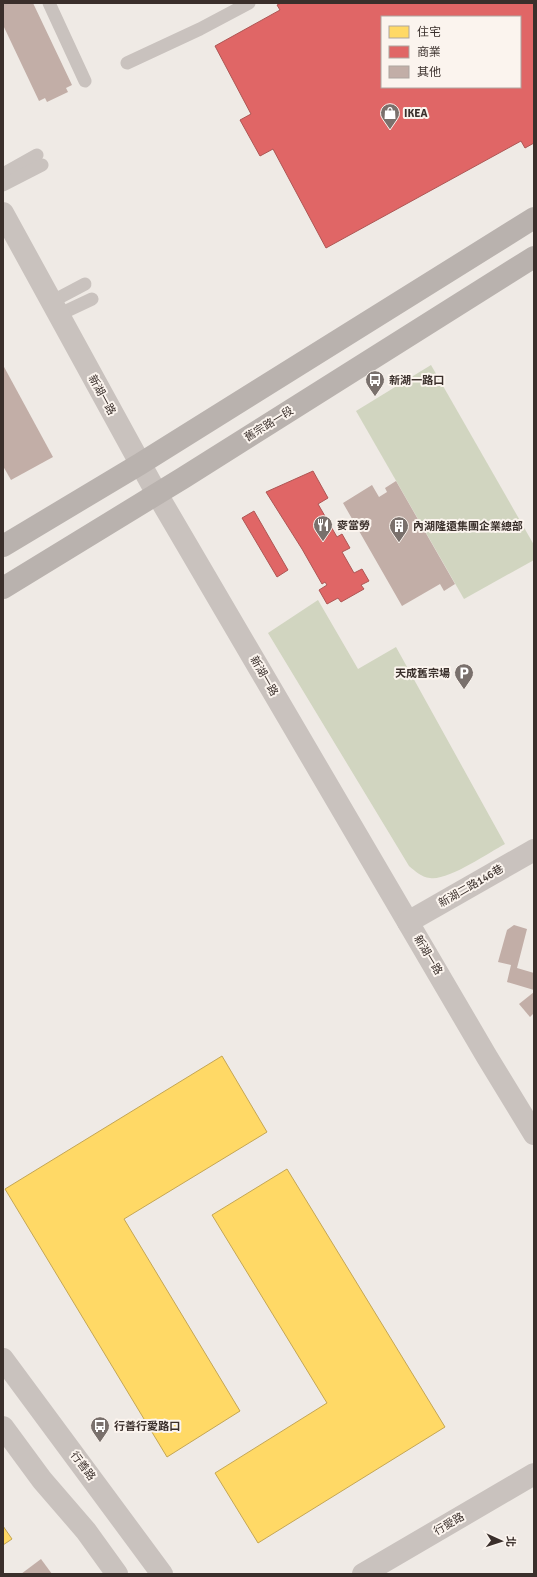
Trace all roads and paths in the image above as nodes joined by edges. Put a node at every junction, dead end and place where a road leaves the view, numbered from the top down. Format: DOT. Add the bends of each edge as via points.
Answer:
graph roads {
  1 [pos="49,3"];
  2 [pos="249,3"];
  3 [pos="127,63"];
  4 [pos="85,81"];
  5 [pos="3,174"];
  6 [pos="3,185"];
  7 [pos="3,213"];
  8 [pos="534,218"];
  9 [pos="534,257"];
  10 [pos="85,284"];
  11 [pos="92,299"];
  12 [pos="55,308"];
  13 [pos="140,464"];
  14 [pos="157,494"];
  15 [pos="3,546"];
  16 [pos="3,588"];
  17 [pos="534,850"];
  18 [pos="408,922"];
  19 [pos="534,1134"];
  20 [pos="3,1359"];
  21 [pos="3,1427"];
  22 [pos="534,1474"];
  23 [pos="117,1574"];
  24 [pos="162,1574"];
  25 [pos="363,1574"];
  1 -- 4 [label="lane"];
  2 -- 3 [label="lane"];
  5 -- 6 [label="lane" via="40,160"];
  7 -- 12 [label="street, 新湖一路"];
  8 -- 13 [label="main road"];
  9 -- 14 [label="main road, 舊宗路一段"];
  10 -- 12 [label="lane"];
  11 -- 12 [label="lane"];
  12 -- 13 [label="street, 新湖一路"];
  13 -- 14 [label="street, 新湖一路"];
  13 -- 15 [label="main road"];
  14 -- 16 [label="main road, 舊宗路一段"];
  14 -- 18 [label="street, 新湖一路"];
  17 -- 18 [label="street, 新湖二路146巷"];
  18 -- 19 [label="street, 新湖一路"];
  20 -- 24 [label="street, 行善路"];
  21 -- 23 [label="street"];
  22 -- 25 [label="street, 行愛路"];
}
